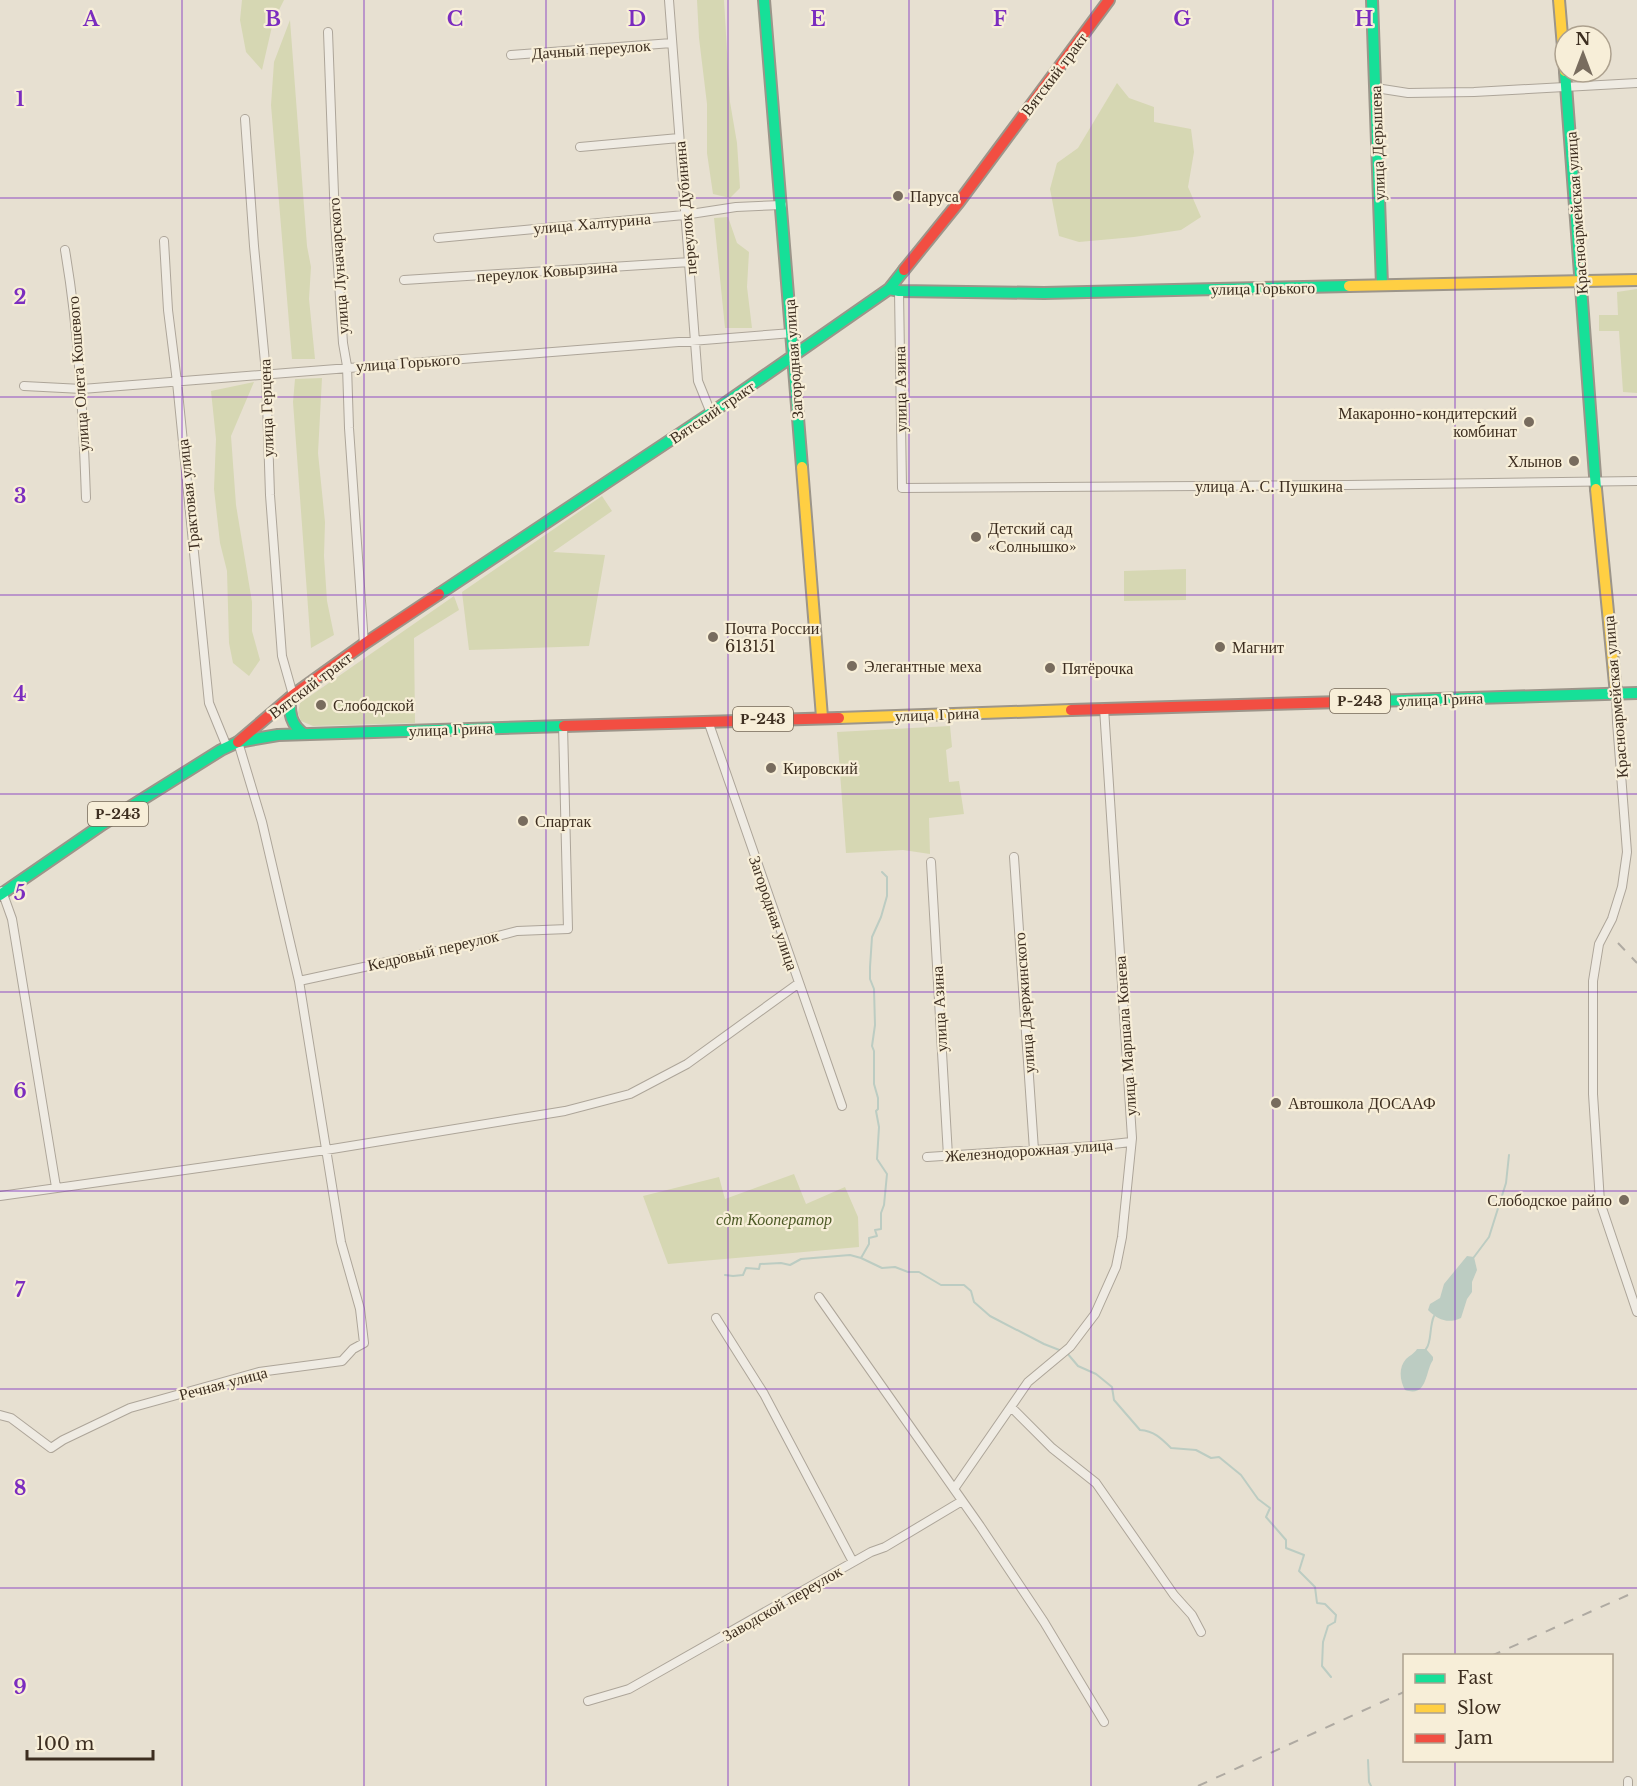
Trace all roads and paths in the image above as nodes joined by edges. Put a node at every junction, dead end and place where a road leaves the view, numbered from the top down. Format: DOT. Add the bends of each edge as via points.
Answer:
graph roads {
  1 [pos="669,0"];
  2 [pos="764,0"];
  3 [pos="1109,0"];
  4 [pos="1371,0"];
  5 [pos="1558,0"];
  6 [pos="1560,24"];
  7 [pos="328,32"];
  8 [pos="672,43"];
  9 [pos="511,55"];
  10 [pos="1637,83"];
  11 [pos="1566,85"];
  12 [pos="1376,88"];
  13 [pos="245,119"];
  14 [pos="679,138"];
  15 [pos="580,147"];
  16 [pos="782,205"];
  17 [pos="684,215"];
  18 [pos="438,238"];
  19 [pos="164,241"];
  20 [pos="65,250"];
  21 [pos="690,262"];
  22 [pos="404,280"];
  23 [pos="1637,280"];
  24 [pos="1581,282"];
  25 [pos="1382,285"];
  26 [pos="894,290"];
  27 [pos="792,333"];
  28 [pos="694,339"];
  29 [pos="793,357"];
  30 [pos="347,366"];
  31 [pos="266,373"];
  32 [pos="177,382"];
  33 [pos="24,386"];
  34 [pos="82,389"];
  35 [pos="711,413"];
  36 [pos="1595,480"];
  37 [pos="1637,481"];
  38 [pos="902,488"];
  39 [pos="86,498"];
  40 [pos="364,644"];
  41 [pos="1637,693"];
  42 [pos="1616,694"];
  43 [pos="291,697"];
  44 [pos="1104,708"];
  45 [pos="822,717"];
  46 [pos="708,721"];
  47 [pos="563,725"];
  48 [pos="304,734"];
  49 [pos="238,742"];
  50 [pos="227,747"];
  51 [pos="1014,857"];
  52 [pos="931,862"];
  53 [pos="1,892"];
  54 [pos="299,981"];
  55 [pos="799,983"];
  56 [pos="842,1106"];
  57 [pos="1131,1142"];
  58 [pos="326,1150"];
  59 [pos="1034,1150"];
  60 [pos="948,1156"];
  61 [pos="927,1157"];
  62 [pos="56,1188"];
  63 [pos="0,1196"];
  64 [pos="819,1297"];
  65 [pos="1637,1312"];
  66 [pos="716,1318"];
  67 [pos="1011,1407"];
  68 [pos="0,1415"];
  69 [pos="954,1489"];
  70 [pos="962,1501"];
  71 [pos="853,1562"];
  72 [pos="1201,1632"];
  73 [pos="588,1701"];
  74 [pos="1104,1722"];
  1 -- 8 [label="street, переулок Дубинина"];
  2 -- 16 [label="main road, Загородная улица"];
  3 -- 26 [label="main road, Вятский тракт"];
  4 -- 12 [label="main road, улица Дерышева"];
  5 -- 6 [label="main road, Красноармейская улица"];
  7 -- 30 [label="street, улица Луначарского" via="335,221"];
  8 -- 9 [label="street, Дачный переулок"];
  8 -- 14 [label="street, переулок Дубинина"];
  10 -- 11 [label="street"];
  11 -- 12 [label="street" via="1474,92 1408,93"];
  11 -- 24 [label="main road, Красноармейская улица"];
  12 -- 25 [label="main road, улица Дерышева"];
  13 -- 31 [label="street, улица Герцена"];
  14 -- 15 [label="street"];
  14 -- 17 [label="street, переулок Дубинина"];
  16 -- 17 [label="street, улица Халтурина"];
  16 -- 27 [label="main road, Загородная улица"];
  17 -- 18 [label="street, улица Халтурина"];
  17 -- 21 [label="street, переулок Дубинина"];
  19 -- 32 [label="street, Трактовая улица"];
  20 -- 34 [label="street, улица Олега Кошевого"];
  21 -- 22 [label="street, переулок Ковырзина"];
  21 -- 28 [label="street, переулок Дубинина"];
  23 -- 24 [label="main road, улица Горького"];
  24 -- 25 [label="main road, улица Горького"];
  24 -- 36 [label="main road, Красноармейская улица"];
  25 -- 26 [label="main road, улица Горького" via="1044,292"];
  26 -- 29 [label="main road, Вятский тракт"];
  26 -- 38 [label="street, улица Азина"];
  27 -- 28 [label="street, улица Горького"];
  27 -- 29 [label="main road, Загородная улица"];
  28 -- 30 [label="street, улица Горького"];
  28 -- 35 [label="street, переулок Дубинина" via="698,381"];
  29 -- 35 [label="main road, Вятский тракт"];
  29 -- 45 [label="main road, Загородная улица"];
  30 -- 31 [label="street, улица Горького"];
  30 -- 40 [label="street, улица Луначарского"];
  31 -- 32 [label="street, улица Горького"];
  31 -- 43 [label="street, улица Герцена" via="282,656"];
  32 -- 34 [label="street, улица Горького"];
  32 -- 50 [label="street, Трактовая улица" via="209,703"];
  33 -- 34 [label="street, улица Горького"];
  34 -- 39 [label="street, улица Олега Кошевого"];
  35 -- 40 [label="main road, Вятский тракт"];
  36 -- 37 [label="street, улица А. С. Пушкина"];
  36 -- 38 [label="street, улица А. С. Пушкина" via="1337,486"];
  36 -- 42 [label="main road, Красноармейская улица"];
  40 -- 43 [label="main road, Вятский тракт"];
  41 -- 42 [label="main road, улица Грина / Р-243"];
  42 -- 44 [label="main road, улица Грина / Р-243"];
  42 -- 65 [label="street, Красноармейская улица" via="1628,852 1612,919 1599,944 1593,981 1593,1094 1600,1202"];
  43 -- 48 [label="main road" via="291,720"];
  43 -- 49 [label="main road, Вятский тракт"];
  44 -- 45 [label="main road, улица Грина / Р-243"];
  44 -- 57 [label="street, улица Маршала Конева"];
  45 -- 46 [label="main road, улица Грина / Р-243"];
  46 -- 47 [label="main road, улица Грина / Р-243"];
  46 -- 55 [label="street, Загородная улица"];
  47 -- 48 [label="main road, улица Грина / Р-243"];
  47 -- 54 [label="street, Кедровый переулок" via="568,929 517,931"];
  48 -- 49 [label="main road, улица Грина / Р-243"];
  49 -- 50 [label="main road, Р-243"];
  49 -- 54 [label="street" via="262,822"];
  50 -- 53 [label="main road, Р-243"];
  51 -- 59 [label="street, улица Дзержинского"];
  52 -- 60 [label="street, улица Азина"];
  53 -- 62 [label="street" via="12,920"];
  54 -- 58 [label="street"];
  55 -- 56 [label="street, Загородная улица"];
  55 -- 58 [label="street" via="687,1064 630,1094 565,1111"];
  57 -- 59 [label="street, Железнодорожная улица"];
  57 -- 67 [label="street, улица Маршала Конева" via="1116,1267 1095,1314 1064,1352 1028,1382"];
  58 -- 62 [label="street"];
  58 -- 68 [label="street, Речная улица" via="364,1343 342,1361 259,1372 130,1408 51,1448 11,1418"];
  59 -- 60 [label="street, Железнодорожная улица"];
  60 -- 61 [label="street, Железнодорожная улица"];
  62 -- 63 [label="street"];
  64 -- 69 [label="street"];
  66 -- 71 [label="street, Заводской переулок" via="764,1394"];
  67 -- 69 [label="street, улица Маршала Конева"];
  67 -- 72 [label="street" via="1052,1448 1096,1483"];
  69 -- 70 [label="street"];
  70 -- 71 [label="street"];
  70 -- 74 [label="street" via="1044,1622"];
  71 -- 73 [label="street, Заводской переулок" via="629,1689"];
}
